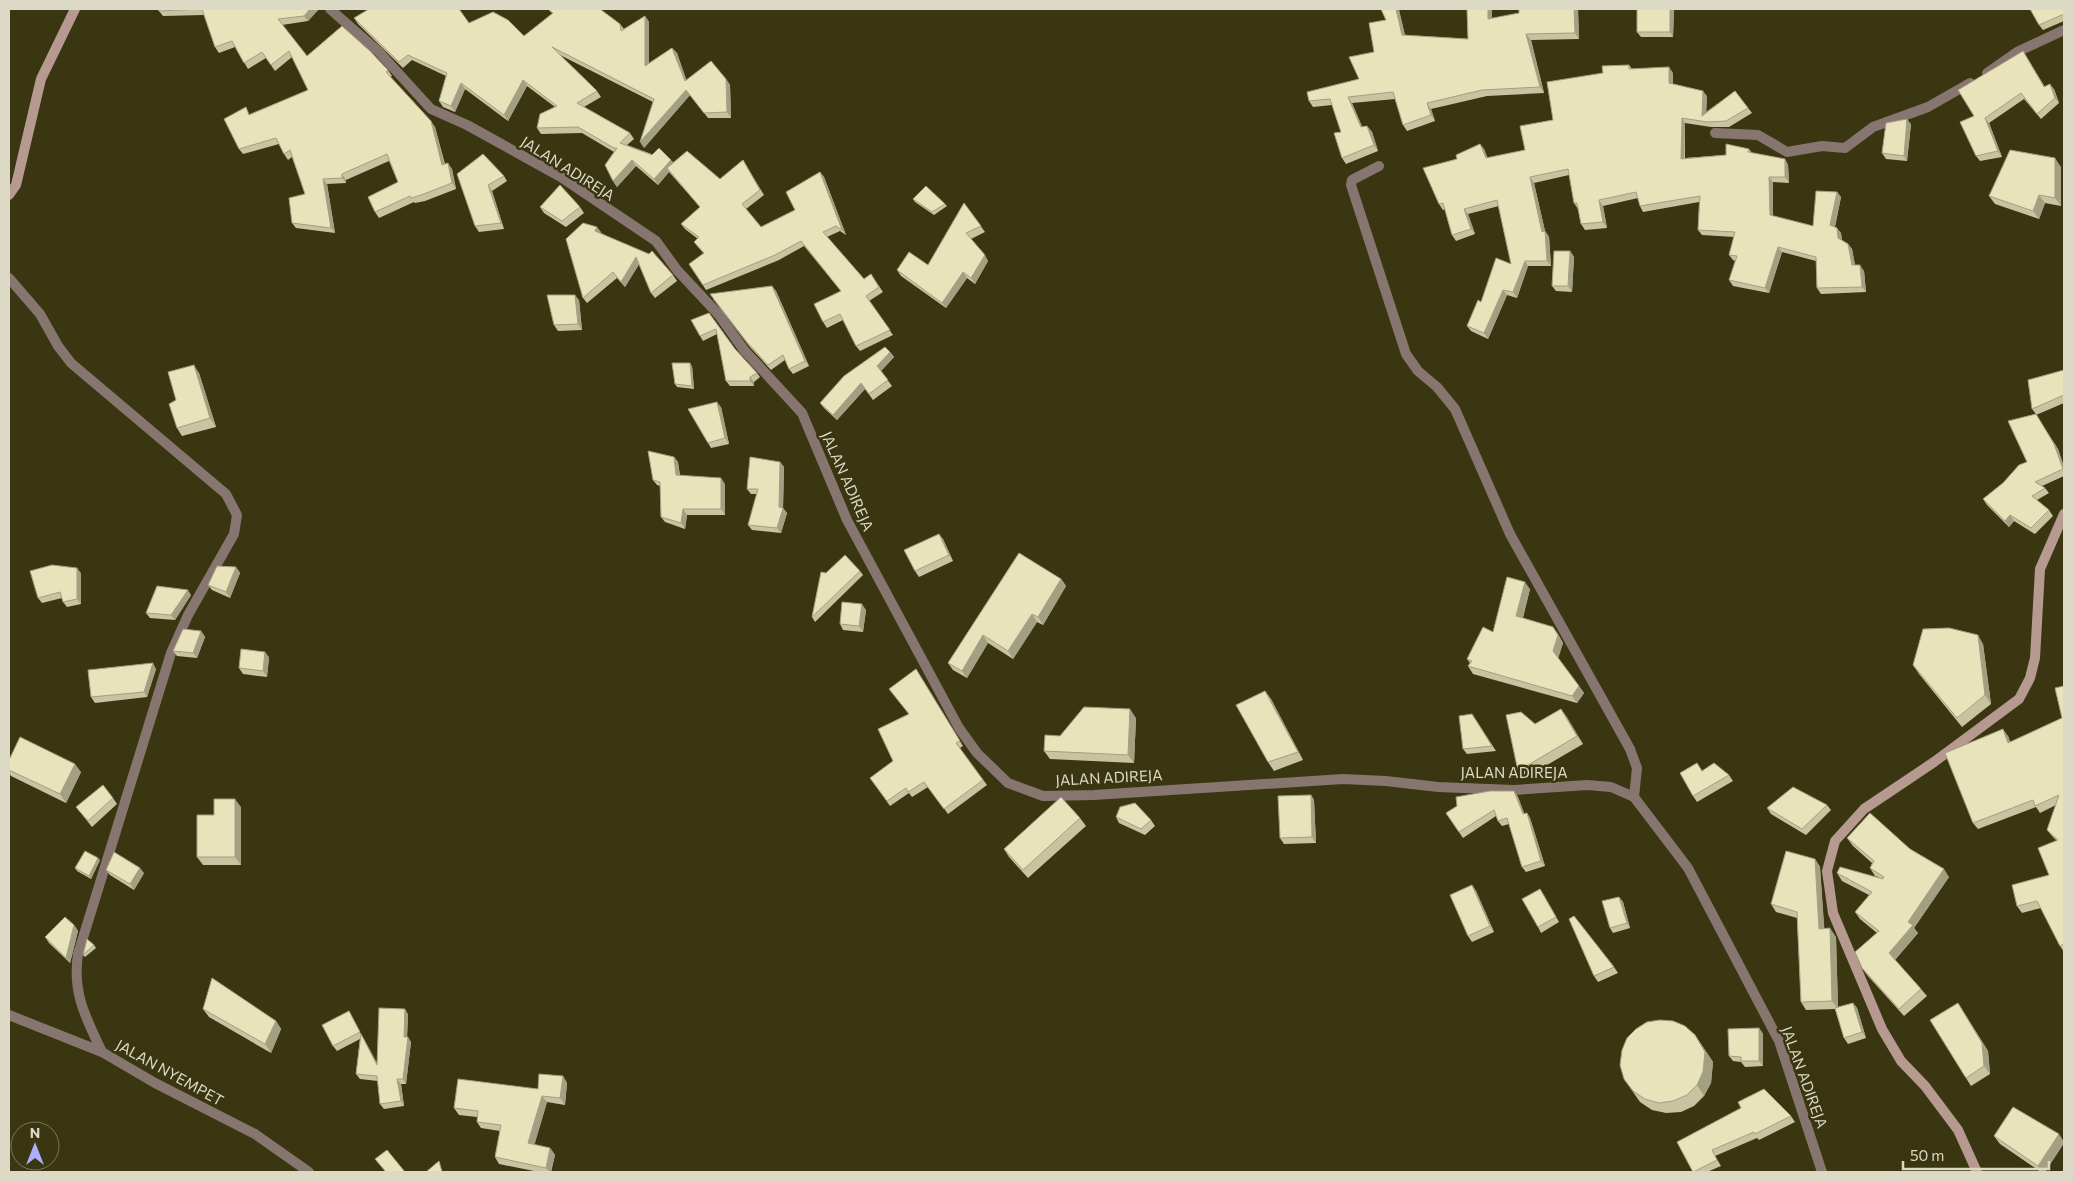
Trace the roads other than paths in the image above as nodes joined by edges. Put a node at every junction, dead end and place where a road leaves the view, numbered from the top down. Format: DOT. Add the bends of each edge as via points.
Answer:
graph roads {
  1 [pos="74,9"];
  2 [pos="330,9"];
  3 [pos="2064,30"];
  4 [pos="1715,133"];
  5 [pos="1379,166"];
  6 [pos="9,195"];
  7 [pos="9,278"];
  8 [pos="2064,514"];
  9 [pos="1634,797"];
  10 [pos="9,1015"];
  11 [pos="102,1052"];
  12 [pos="309,1172"];
  13 [pos="1822,1172"];
  14 [pos="1977,1172"];
  1 -- 6 [label="street" via="41,79 16,185"];
  2 -- 9 [label="street, JALAN ADIREJA" via="379,52 431,109 467,125 561,177 656,241 677,270 719,315 744,350 802,414 847,520 959,728 977,753 1008,783 1043,796 1343,779 1514,790 1611,787"];
  3 -- 4 [label="street" via="2017,52 1990,72 1928,107 1873,128 1846,148 1822,146 1787,152 1758,135"];
  5 -- 9 [label="street" via="1352,180 1351,185 1406,354 1418,372 1438,387 1455,409 1510,534 1630,749 1637,768"];
  7 -- 11 [label="street" via="36,308 71,363 226,494 237,515 234,534 188,615 171,653 78,954 75,973 78,995"];
  8 -- 14 [label="street" via="2040,569 2035,658 2030,678 2019,698 1934,762 1864,809 1836,841 1827,871 1833,913 1882,1029 1901,1062 1925,1086 1958,1130"];
  9 -- 13 [label="street, JALAN ADIREJA" via="1688,868 1774,1033"];
  10 -- 11 [label="street, JALAN NYEMPET"];
  11 -- 12 [label="street, JALAN NYEMPET" via="154,1083 255,1134"];
}
